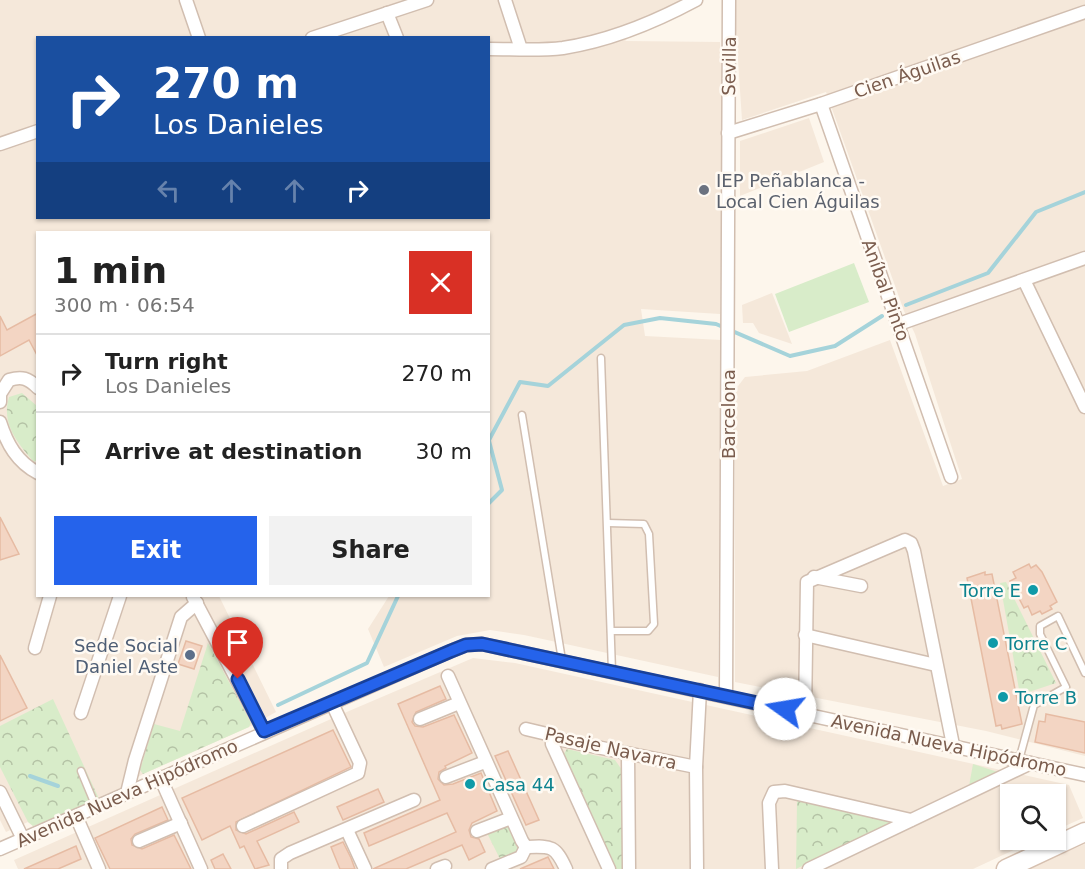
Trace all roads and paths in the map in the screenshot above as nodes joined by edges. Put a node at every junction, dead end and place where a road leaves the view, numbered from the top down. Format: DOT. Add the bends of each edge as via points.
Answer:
graph roads {
  1 [pos="186,0"];
  2 [pos="427,0"];
  3 [pos="505,0"];
  4 [pos="696,0"];
  5 [pos="729,0"];
  6 [pos="1085,12"];
  7 [pos="387,13"];
  8 [pos="198,36"];
  9 [pos="318,36"];
  10 [pos="396,36"];
  11 [pos="490,49"];
  12 [pos="521,49"];
  13 [pos="821,104"];
  14 [pos="36,132"];
  15 [pos="728,133"];
  16 [pos="0,144"];
  17 [pos="1085,258"];
  18 [pos="1023,280"];
  19 [pos="899,324"];
  20 [pos="601,358"];
  21 [pos="36,386"];
  22 [pos="0,402"];
  23 [pos="1085,407"];
  24 [pos="522,415"];
  25 [pos="0,422"];
  26 [pos="36,472"];
  27 [pos="951,477"];
  28 [pos="608,523"];
  29 [pos="814,577"];
  30 [pos="861,586"];
  31 [pos="50,597"];
  32 [pos="120,597"];
  33 [pos="195,599"];
  34 [pos="611,631"];
  35 [pos="805,635"];
  36 [pos="35,648"];
  37 [pos="562,660"];
  38 [pos="936,665"];
  39 [pos="612,670"];
  40 [pos="1085,673"];
  41 [pos="448,676"];
  42 [pos="700,690"];
  43 [pos="726,695"];
  44 [pos="459,703"];
  45 [pos="332,704"];
  46 [pos="81,713"];
  47 [pos="805,713"];
  48 [pos="420,718"];
  49 [pos="526,729"];
  50 [pos="264,731"];
  51 [pos="552,738"];
  52 [pos="953,746"];
  53 [pos="628,755"];
  54 [pos="1025,761"];
  55 [pos="485,762"];
  56 [pos="696,767"];
  57 [pos="81,771"];
  58 [pos="1085,774"];
  59 [pos="160,777"];
  60 [pos="446,777"];
  61 [pos="0,792"];
  62 [pos="128,793"];
  63 [pos="414,800"];
  64 [pos="96,807"];
  65 [pos="76,816"];
  66 [pos="511,818"];
  67 [pos="911,820"];
  68 [pos="181,823"];
  69 [pos="243,826"];
  70 [pos="346,830"];
  71 [pos="477,831"];
  72 [pos="1085,832"];
  73 [pos="23,839"];
  74 [pos="139,841"];
  75 [pos="526,847"];
  76 [pos="0,849"];
  77 [pos="1026,865"];
  78 [pos="95,868"];
  79 [pos="201,869"];
  80 [pos="281,869"];
  81 [pos="365,869"];
  82 [pos="492,869"];
  83 [pos="566,869"];
  84 [pos="609,869"];
  85 [pos="629,869"];
  86 [pos="698,869"];
  87 [pos="772,869"];
  88 [pos="808,869"];
  89 [pos="1006,869"];
  1 -- 8 [label="street"];
  2 -- 7 [label="street"];
  3 -- 12 [label="street"];
  4 -- 12 [label="street" via="592,43"];
  5 -- 15 [label="street, Sevilla"];
  6 -- 13 [label="street, Cien Águilas"];
  7 -- 9 [label="street"];
  7 -- 10 [label="street"];
  11 -- 12 [label="street"];
  13 -- 15 [label="street, Cien Águilas"];
  13 -- 19 [label="street, Aníbal Pinto"];
  14 -- 16 [label="street"];
  15 -- 43 [label="street, Barcelona"];
  17 -- 18 [label="street"];
  18 -- 19 [label="street"];
  18 -- 23 [label="street"];
  19 -- 27 [label="street, Aníbal Pinto"];
  20 -- 28 [label="lane"];
  21 -- 22 [label="street" via="20,377 9,380 0,394"];
  24 -- 37 [label="lane"];
  25 -- 26 [label="street" via="5,440 23,465"];
  28 -- 34 [label="lane"];
  28 -- 34 [label="lane" via="636,522 644,525 649,534 654,624 648,631"];
  29 -- 30 [label="street"];
  29 -- 35 [label="street" via="805,587"];
  29 -- 38 [label="street" via="909,541"];
  31 -- 36 [label="street"];
  32 -- 46 [label="street"];
  33 -- 50 [label="street"];
  33 -- 62 [label="street" via="181,617"];
  34 -- 39 [label="lane"];
  35 -- 38 [label="street"];
  35 -- 47 [label="street"];
  37 -- 39 [label="street, Avenida Nueva Hipódromo"];
  37 -- 45 [label="street, Avenida Nueva Hipódromo" via="498,645 466,645"];
  38 -- 52 [label="street"];
  39 -- 42 [label="street, Avenida Nueva Hipódromo"];
  40 -- 54 [label="lane" via="1058,616 1040,626 1040,634 1066,687 1034,705"];
  41 -- 44 [label="street"];
  42 -- 43 [label="street, Avenida Nueva Hipódromo"];
  42 -- 56 [label="street"];
  43 -- 47 [label="street, Avenida Nueva Hipódromo"];
  44 -- 48 [label="street"];
  44 -- 55 [label="street"];
  45 -- 50 [label="street, Avenida Nueva Hipódromo"];
  45 -- 69 [label="street" via="360,763 358,773"];
  47 -- 52 [label="street, Avenida Nueva Hipódromo"];
  49 -- 51 [label="street, Pasaje Navarra"];
  50 -- 59 [label="street, Avenida Nueva Hipódromo"];
  51 -- 53 [label="street, Pasaje Navarra"];
  51 -- 84 [label="street"];
  52 -- 54 [label="street, Avenida Nueva Hipódromo"];
  53 -- 56 [label="street, Pasaje Navarra"];
  53 -- 85 [label="street"];
  54 -- 58 [label="street, Avenida Nueva Hipódromo"];
  54 -- 67 [label="street"];
  55 -- 60 [label="street"];
  55 -- 66 [label="street"];
  56 -- 86 [label="street"];
  57 -- 64 [label="lane"];
  59 -- 62 [label="street, Avenida Nueva Hipódromo"];
  59 -- 68 [label="street"];
  61 -- 73 [label="street"];
  62 -- 64 [label="street, Avenida Nueva Hipódromo"];
  63 -- 70 [label="street"];
  64 -- 65 [label="street, Avenida Nueva Hipódromo"];
  65 -- 73 [label="street, Avenida Nueva Hipódromo"];
  65 -- 78 [label="street"];
  66 -- 71 [label="street"];
  66 -- 75 [label="street"];
  67 -- 87 [label="street" via="785,791 774,792 769,803"];
  67 -- 88 [label="street"];
  68 -- 74 [label="street"];
  68 -- 79 [label="street"];
  70 -- 80 [label="street" via="284,856"];
  70 -- 81 [label="street"];
  72 -- 77 [label="main road"];
  73 -- 76 [label="street, Avenida Nueva Hipódromo"];
  75 -- 82 [label="street" via="521,857"];
  75 -- 83 [label="street" via="550,846"];
  77 -- 89 [label="main road"];
}
